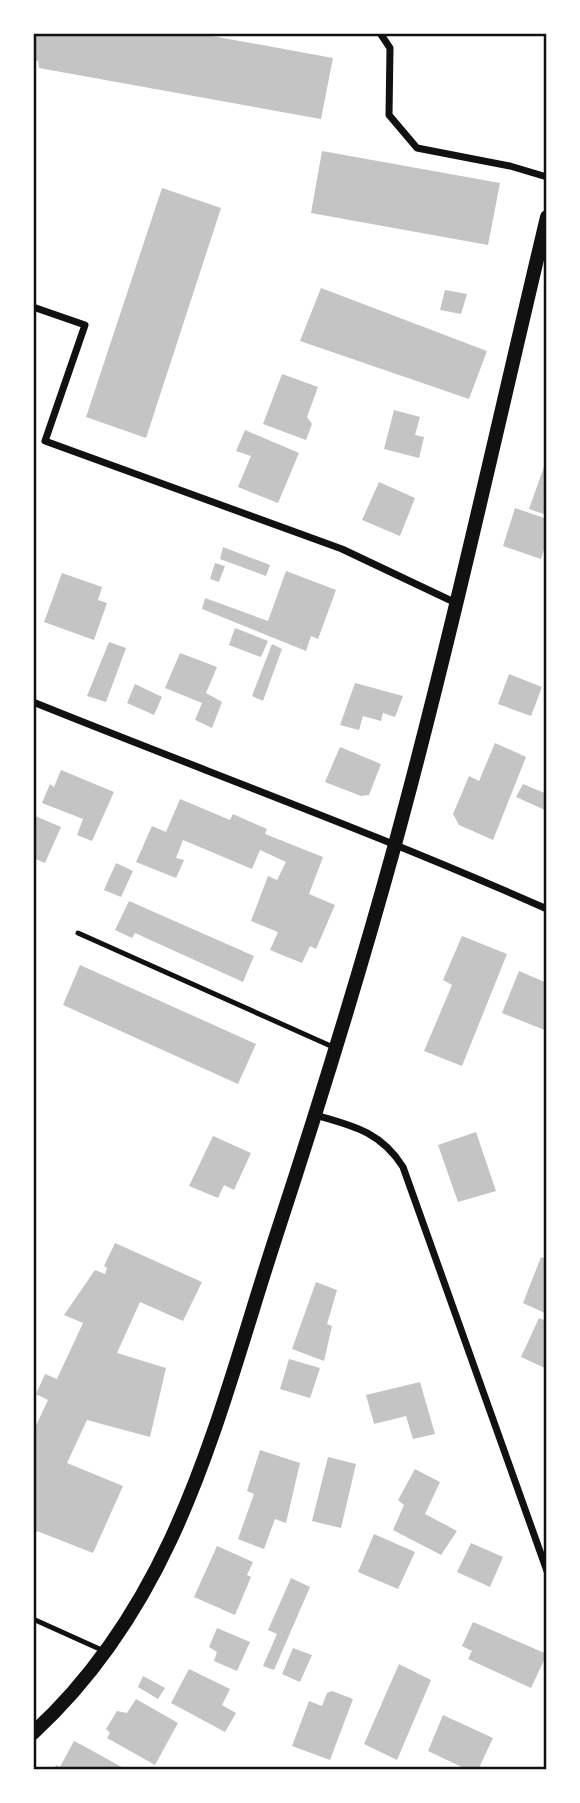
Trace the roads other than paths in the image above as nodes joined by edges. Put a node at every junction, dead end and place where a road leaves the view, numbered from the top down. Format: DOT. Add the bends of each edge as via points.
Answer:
graph roads {
  1 [pos="380,33"];
  2 [pos="547,177"];
  3 [pos="547,217"];
  4 [pos="33,307"];
  5 [pos="456,603"];
  6 [pos="33,702"];
  7 [pos="395,844"];
  8 [pos="547,909"];
  9 [pos="78,933"];
  10 [pos="336,1048"];
  11 [pos="316,1115"];
  12 [pos="547,1571"];
  13 [pos="33,1619"];
  14 [pos="107,1653"];
  15 [pos="37,1725"];
  1 -- 2 [label="street" via="390,48 389,115 416,148"];
  3 -- 5 [label="main road"];
  4 -- 5 [label="street" via="86,326 45,440 342,549"];
  5 -- 7 [label="main road"];
  6 -- 7 [label="street"];
  7 -- 8 [label="street"];
  7 -- 10 [label="main road"];
  9 -- 10 [label="lane"];
  10 -- 11 [label="main road"];
  11 -- 12 [label="street" via="377,1137 403,1167"];
  11 -- 14 [label="main road" via="226,1396 174,1535 140,1602"];
  13 -- 14 [label="lane"];
  14 -- 15 [label="main road" via="81,1687"];
}
